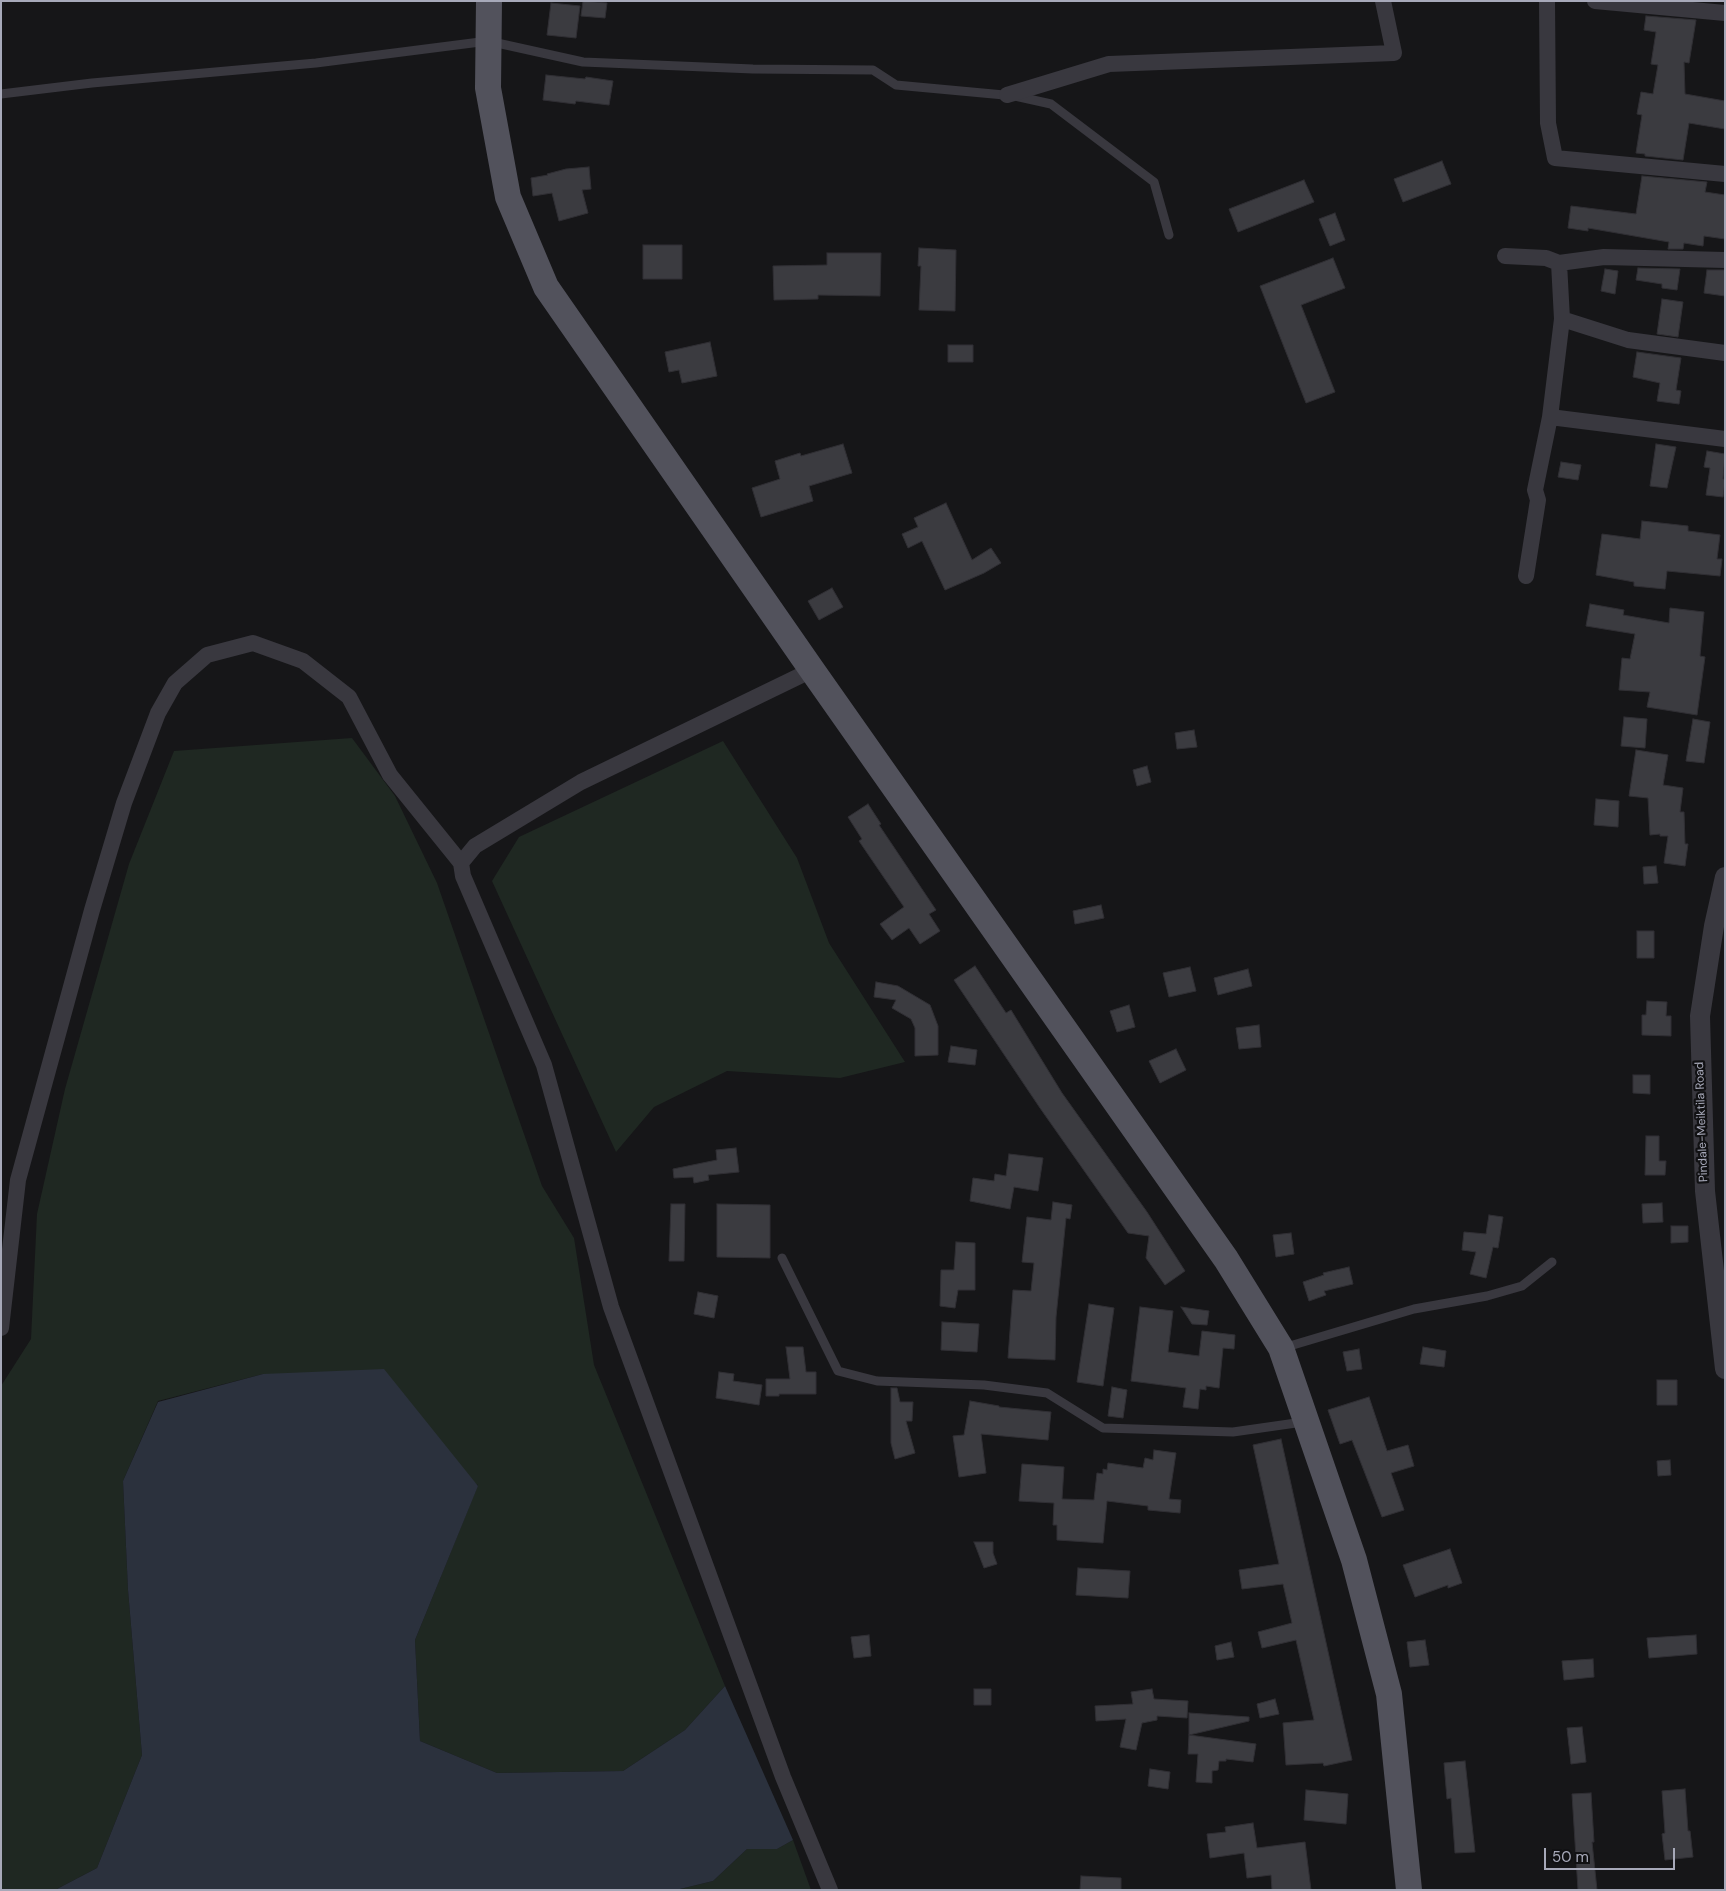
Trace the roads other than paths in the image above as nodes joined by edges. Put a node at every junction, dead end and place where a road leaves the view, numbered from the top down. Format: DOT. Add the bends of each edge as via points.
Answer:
graph roads {
  1 [pos="489,1"];
  2 [pos="1384,1"];
  3 [pos="1547,1"];
  4 [pos="1595,1"];
  5 [pos="1725,13"];
  6 [pos="488,41"];
  7 [pos="1,94"];
  8 [pos="1007,95"];
  9 [pos="1725,174"];
  10 [pos="1170,234"];
  11 [pos="1505,256"];
  12 [pos="1725,260"];
  13 [pos="1559,263"];
  14 [pos="1562,319"];
  15 [pos="1725,353"];
  16 [pos="1550,417"];
  17 [pos="1725,439"];
  18 [pos="1526,576"];
  19 [pos="812,670"];
  20 [pos="461,863"];
  21 [pos="1725,877"];
  22 [pos="782,1258"];
  23 [pos="1552,1262"];
  24 [pos="1,1328"];
  25 [pos="1281,1348"];
  26 [pos="1725,1369"];
  27 [pos="1306,1421"];
  28 [pos="830,1890"];
  29 [pos="1409,1890"];
  1 -- 6 [label="main road"];
  2 -- 8 [label="street" via="1394,53 1109,64"];
  3 -- 9 [label="street" via="1548,123 1555,158"];
  4 -- 5 [label="street"];
  6 -- 7 [label="lane" via="316,63"];
  6 -- 8 [label="lane" via="583,62 872,70 896,85"];
  6 -- 19 [label="main road" via="488,88 508,197 546,287"];
  8 -- 10 [label="lane" via="1051,104 1154,182"];
  11 -- 13 [label="street" via="1546,258"];
  12 -- 13 [label="street" via="1604,257"];
  13 -- 14 [label="street"];
  14 -- 15 [label="street" via="1628,340"];
  14 -- 16 [label="street"];
  16 -- 17 [label="street"];
  16 -- 18 [label="street" via="1535,490 1538,500"];
  19 -- 20 [label="street" via="581,782 475,846"];
  19 -- 25 [label="main road" via="1226,1258"];
  20 -- 24 [label="street" via="390,775 349,697 303,661 254,643 207,656 176,683 158,712 124,803 18,1180"];
  20 -- 28 [label="street" via="463,876 544,1065 611,1307 780,1768"];
  21 -- 26 [label="street, Pindale-Meiktila Road" via="1700,1016 1704,1191"];
  22 -- 27 [label="lane" via="838,1371 878,1381 984,1385 1047,1393 1103,1428 1233,1432"];
  23 -- 25 [label="lane" via="1522,1286 1414,1309"];
  25 -- 27 [label="main road"];
  27 -- 29 [label="main road" via="1354,1560 1389,1694"];
}
